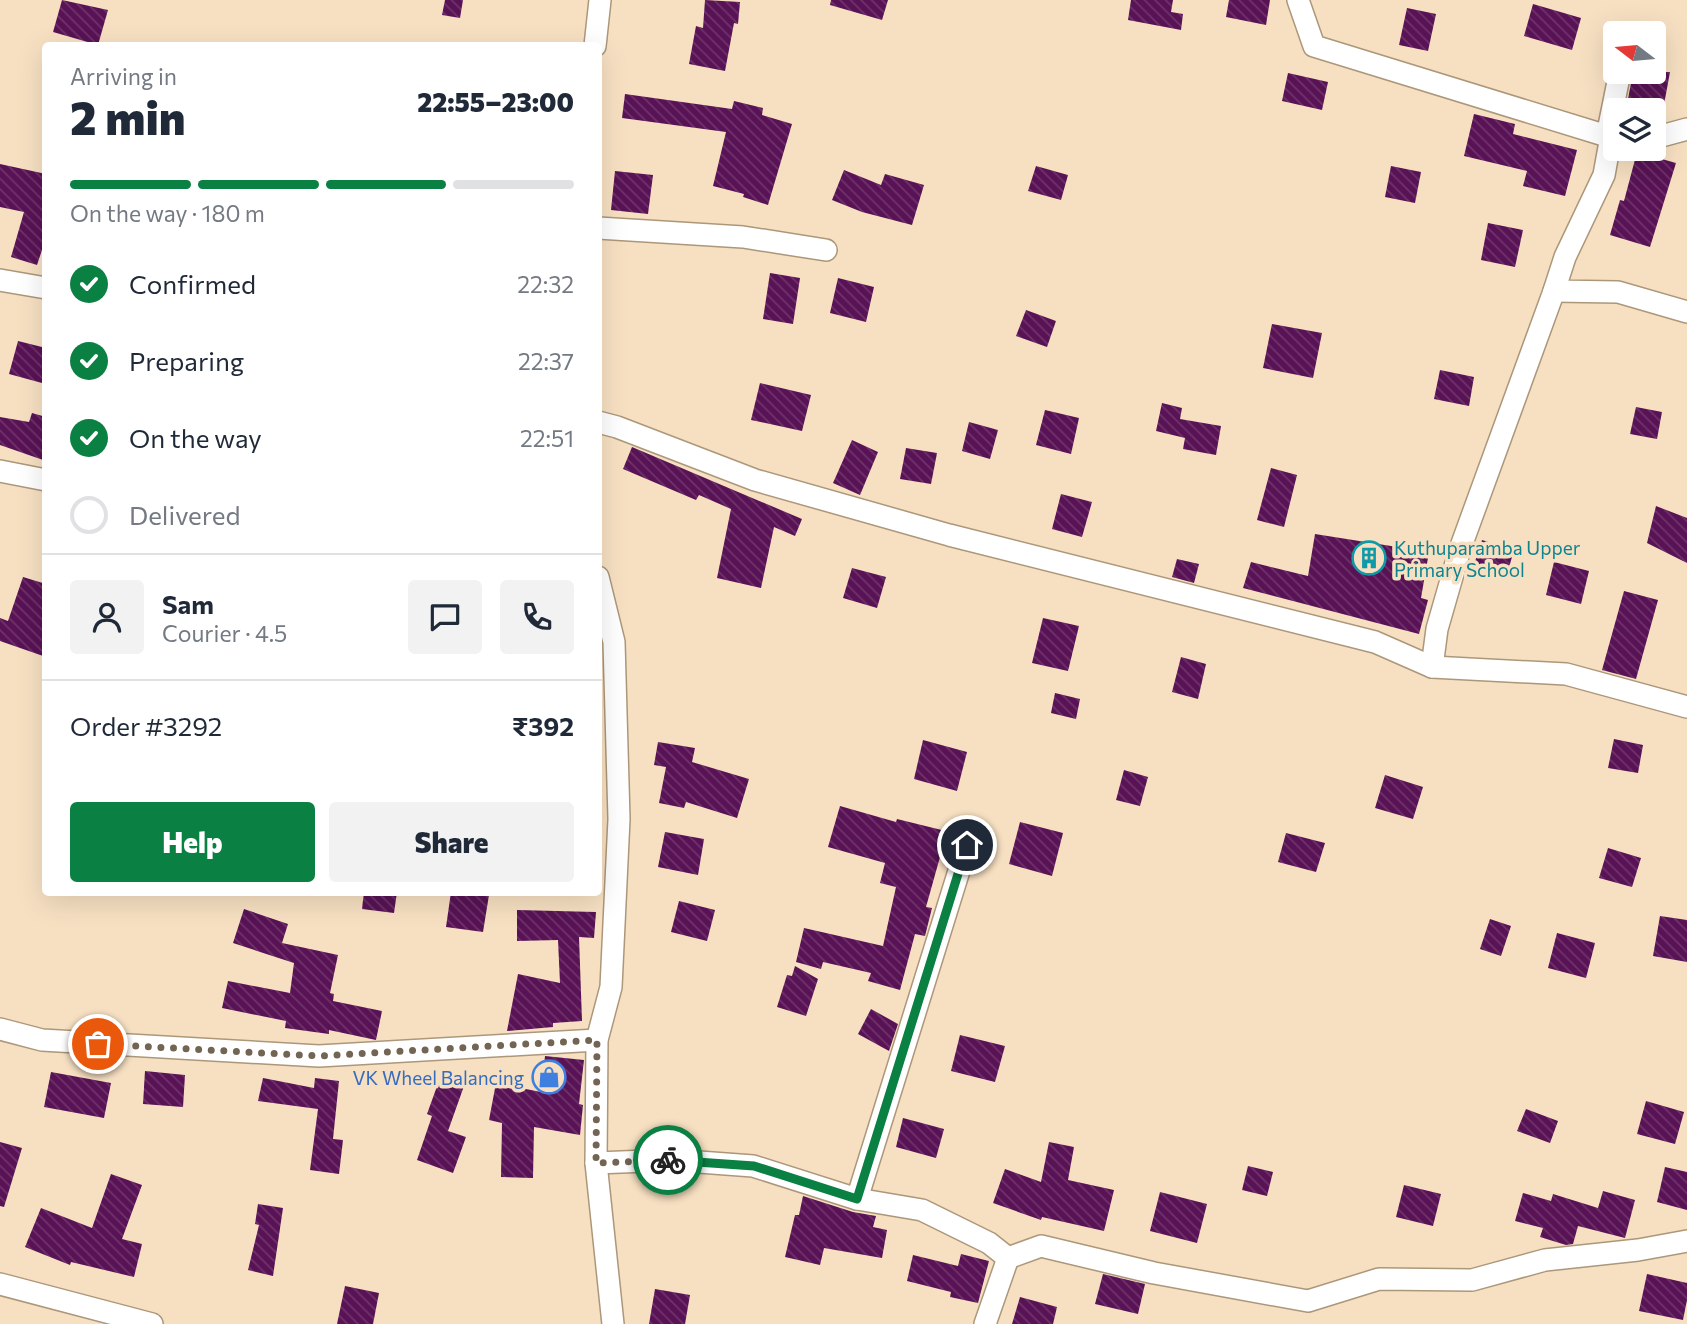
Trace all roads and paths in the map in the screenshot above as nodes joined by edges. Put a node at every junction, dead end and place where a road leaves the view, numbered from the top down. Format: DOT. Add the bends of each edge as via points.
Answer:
graph roads {
  1 [pos="600,0"];
  2 [pos="1298,0"];
  3 [pos="595,42"];
  4 [pos="1687,129"];
  5 [pos="1666,135"];
  6 [pos="1603,137"];
  7 [pos="1607,161"];
  8 [pos="602,228"];
  9 [pos="826,250"];
  10 [pos="0,279"];
  11 [pos="42,287"];
  12 [pos="1554,291"];
  13 [pos="1687,312"];
  14 [pos="602,423"];
  15 [pos="0,471"];
  16 [pos="42,479"];
  17 [pos="602,593"];
  18 [pos="1432,667"];
  19 [pos="1687,707"];
  20 [pos="967,845"];
  21 [pos="0,1029"];
  22 [pos="597,1040"];
  23 [pos="596,1163"];
  24 [pos="857,1199"];
  25 [pos="1687,1241"];
  26 [pos="1008,1258"];
  27 [pos="0,1284"];
  28 [pos="152,1324"];
  29 [pos="613,1324"];
  30 [pos="985,1324"];
  1 -- 3 [label="street"];
  2 -- 6 [label="street" via="1314,46"];
  4 -- 5 [label="street"];
  7 -- 12 [label="street"];
  8 -- 9 [label="street" via="743,237"];
  10 -- 11 [label="street"];
  12 -- 13 [label="street" via="1618,292"];
  12 -- 18 [label="street" via="1460,549 1437,629"];
  14 -- 18 [label="street" via="768,484 949,536 1376,642"];
  15 -- 16 [label="street"];
  17 -- 22 [label="street" via="614,642 619,818 611,987"];
  18 -- 19 [label="street" via="1566,674"];
  20 -- 24 [label="street"];
  21 -- 22 [label="street" via="42,1040 319,1056"];
  22 -- 23 [label="street"];
  23 -- 24 [label="street" via="672,1160 754,1166"];
  23 -- 29 [label="street"];
  24 -- 26 [label="street" via="922,1210 989,1243"];
  25 -- 26 [label="street" via="1545,1259 1472,1280 1379,1279 1308,1301 1154,1273 1041,1246"];
  26 -- 30 [label="street"];
  27 -- 28 [label="street"];
}
